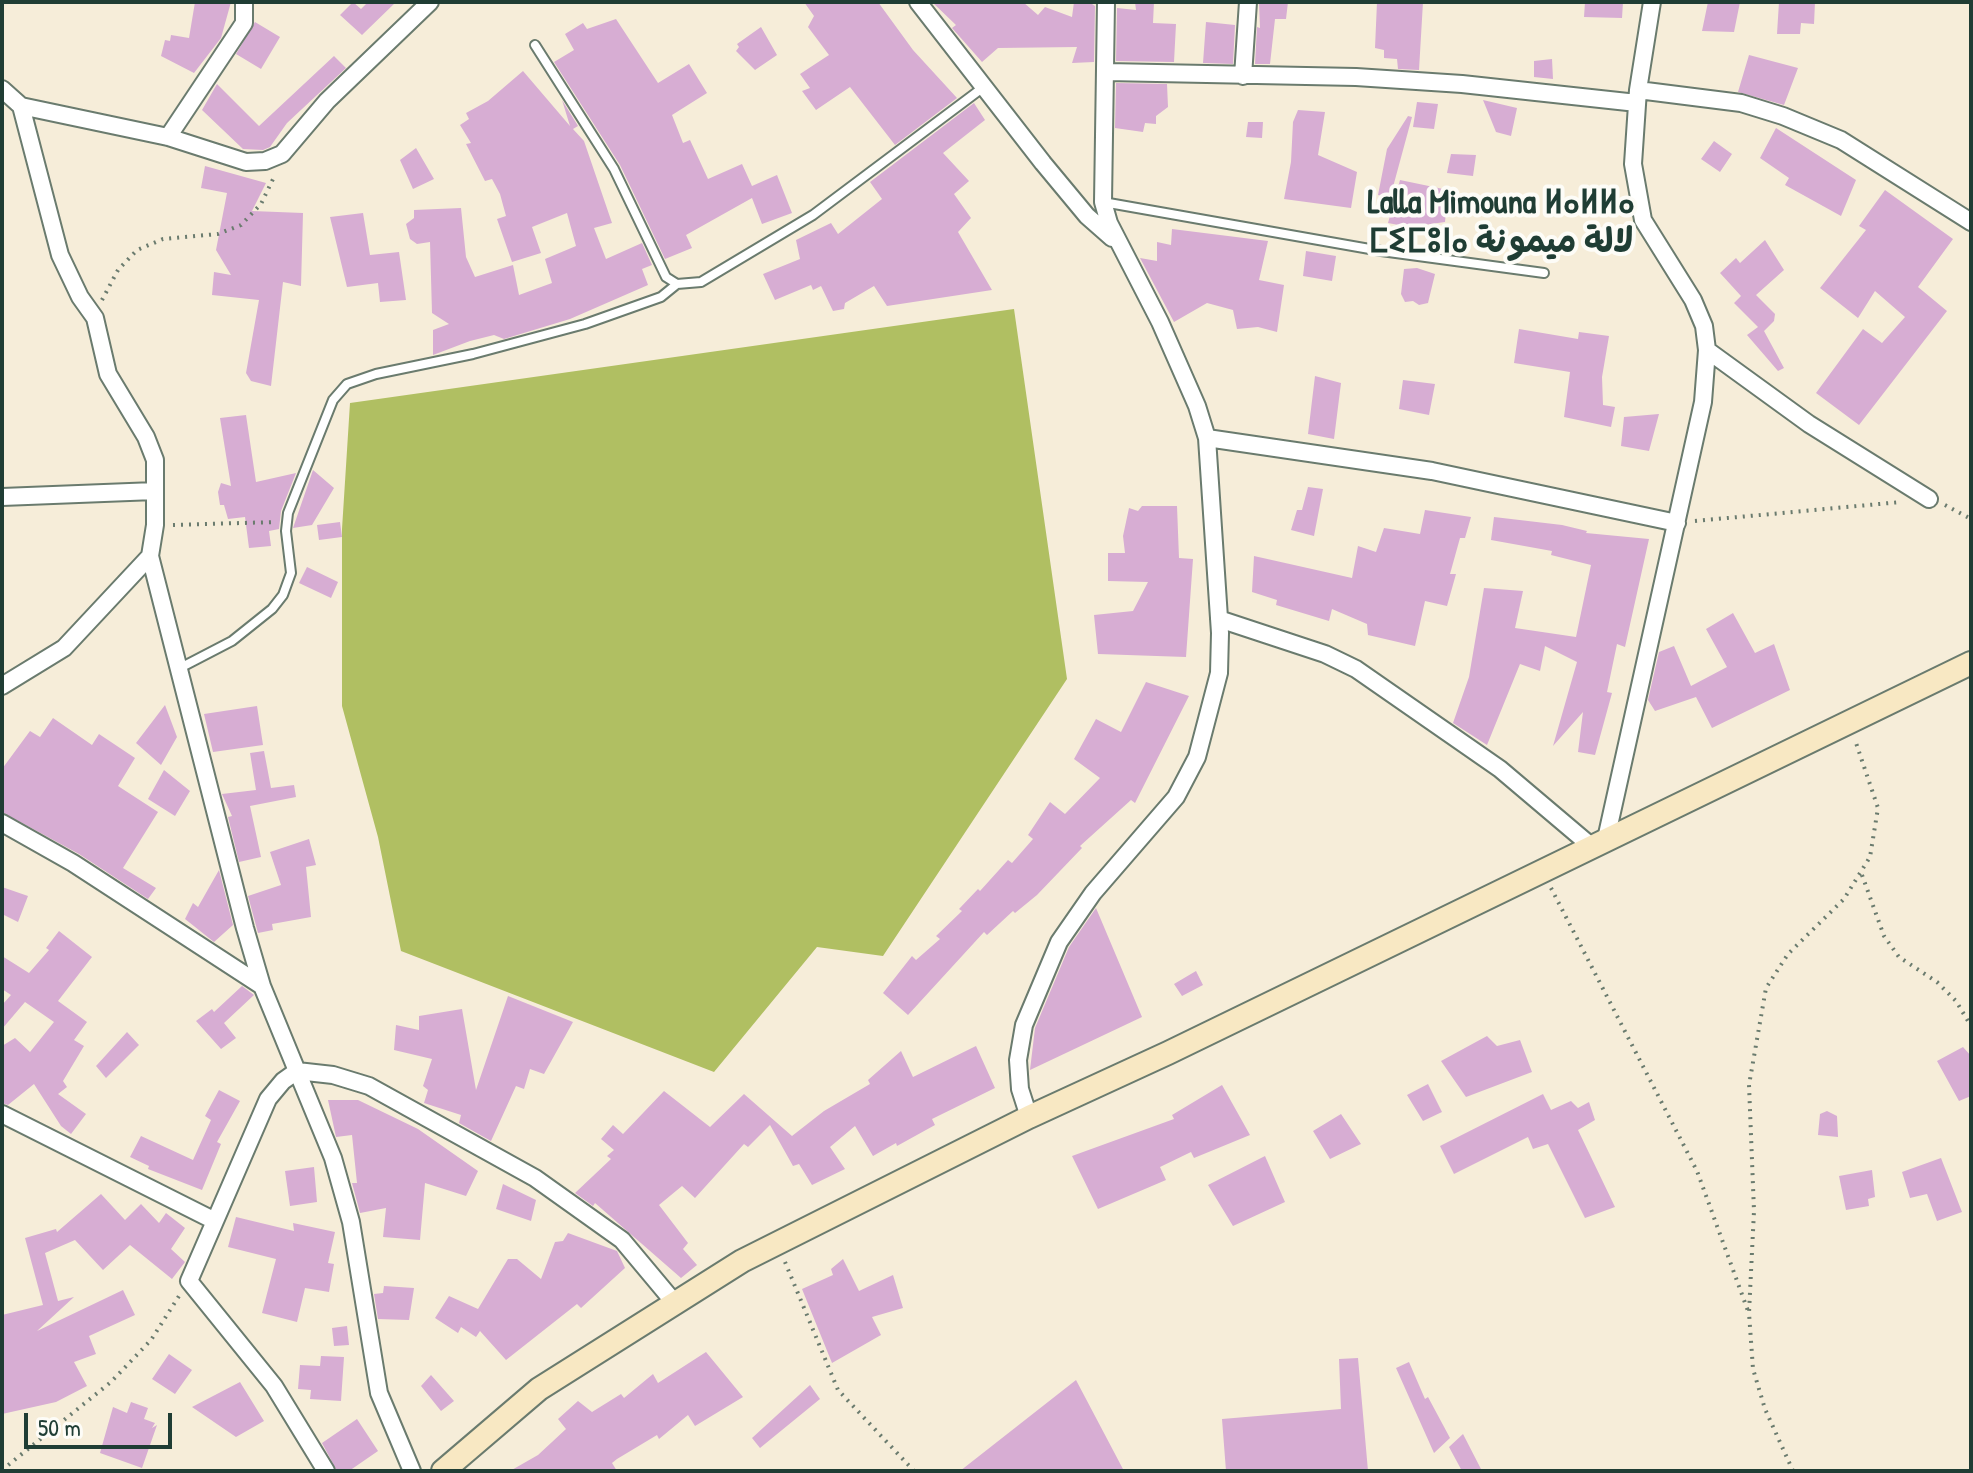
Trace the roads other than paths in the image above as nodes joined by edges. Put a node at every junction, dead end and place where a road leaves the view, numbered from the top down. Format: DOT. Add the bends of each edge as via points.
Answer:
graph roads {
  1 [pos="244,2"];
  2 [pos="430,2"];
  3 [pos="918,2"];
  4 [pos="1106,2"];
  5 [pos="1248,2"];
  6 [pos="1652,2"];
  7 [pos="535,45"];
  8 [pos="1107,72"];
  9 [pos="1243,76"];
  10 [pos="986,85"];
  11 [pos="2,89"];
  12 [pos="1637,96"];
  13 [pos="21,106"];
  14 [pos="168,137"];
  15 [pos="1103,202"];
  16 [pos="1971,222"];
  17 [pos="1119,244"];
  18 [pos="1544,273"];
  19 [pos="677,284"];
  20 [pos="1707,350"];
  21 [pos="1207,438"];
  22 [pos="155,491"];
  23 [pos="2,497"];
  24 [pos="1929,499"];
  25 [pos="1677,523"];
  26 [pos="150,556"];
  27 [pos="1219,619"];
  28 [pos="1971,663"];
  29 [pos="180,668"];
  30 [pos="2,686"];
  31 [pos="2,823"];
  32 [pos="1598,842"];
  33 [pos="262,986"];
  34 [pos="297,1071"];
  35 [pos="2,1114"];
  36 [pos="1029,1117"];
  37 [pos="215,1221"];
  38 [pos="673,1301"];
  39 [pos="326,1471"];
  40 [pos="412,1471"];
  41 [pos="443,1471"];
  1 -- 14 [label="street" via="244,23"];
  2 -- 14 [label="street" via="327,101 282,154 246,162"];
  3 -- 10 [label="street"];
  4 -- 8 [label="street"];
  5 -- 9 [label="street"];
  6 -- 12 [label="street"];
  7 -- 19 [label="lane" via="614,169 666,277"];
  8 -- 9 [label="street"];
  8 -- 15 [label="street"];
  9 -- 12 [label="street" via="1356,77"];
  10 -- 17 [label="street" via="1087,216"];
  10 -- 19 [label="lane" via="813,215 701,282"];
  11 -- 13 [label="street"];
  12 -- 16 [label="street" via="1741,103 1783,116 1841,140"];
  12 -- 20 [label="street" via="1633,164 1643,220 1693,300"];
  13 -- 14 [label="street"];
  13 -- 22 [label="street" via="60,255 95,318 108,374 146,437 155,460"];
  15 -- 17 [label="street"];
  15 -- 18 [label="lane" via="1381,251"];
  17 -- 21 [label="street" via="1160,322"];
  19 -- 29 [label="lane" via="661,297 585,324 347,384 333,400 287,522 291,573 283,595 232,641"];
  20 -- 24 [label="street" via="1809,424"];
  20 -- 25 [label="street" via="1703,402"];
  21 -- 25 [label="street" via="1432,471"];
  21 -- 27 [label="street"];
  22 -- 23 [label="street"];
  22 -- 26 [label="street"];
  25 -- 32 [label="street"];
  26 -- 29 [label="street"];
  26 -- 30 [label="street" via="64,648"];
  27 -- 32 [label="street" via="1356,669"];
  27 -- 36 [label="street" via="1219,673 1197,757 1176,797 1093,893 1059,942 1024,1025 1018,1060"];
  28 -- 32 [label="street"];
  29 -- 33 [label="street"];
  31 -- 33 [label="street"];
  32 -- 36 [label="street"];
  33 -- 34 [label="street"];
  34 -- 37 [label="street" via="268,1099"];
  34 -- 38 [label="street" via="369,1086 535,1178 622,1240"];
  34 -- 40 [label="street" via="333,1158 351,1222 379,1393"];
  35 -- 37 [label="street"];
  36 -- 38 [label="street"];
  37 -- 39 [label="street" via="189,1281 274,1386"];
  38 -- 41 [label="street" via="539,1389"];
}
